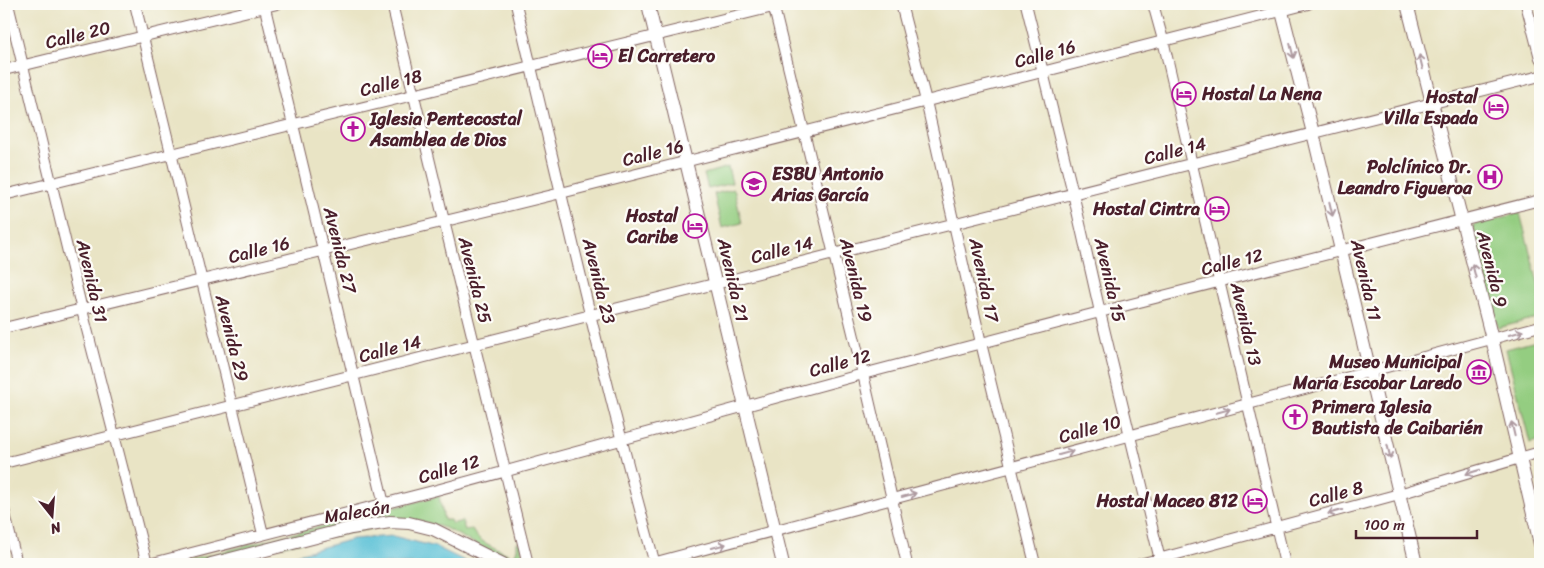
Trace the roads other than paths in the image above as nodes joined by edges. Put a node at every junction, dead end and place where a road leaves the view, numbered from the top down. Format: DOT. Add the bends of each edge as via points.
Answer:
graph roads {
  1 [pos="8,4"];
  2 [pos="135,4"];
  3 [pos="277,4"];
  4 [pos="392,4"];
  5 [pos="516,4"];
  6 [pos="648,4"];
  7 [pos="785,4"];
  8 [pos="901,4"];
  9 [pos="1026,4"];
  10 [pos="1153,4"];
  11 [pos="1308,4"];
  12 [pos="1407,4"];
  13 [pos="1526,4"];
  14 [pos="264,5"];
  15 [pos="774,5"];
  16 [pos="1281,7"];
  17 [pos="656,35"];
  18 [pos="142,36"];
  19 [pos="1163,40"];
  20 [pos="1540,58"];
  21 [pos="23,65"];
  22 [pos="531,66"];
  23 [pos="4,70"];
  24 [pos="1042,72"];
  25 [pos="1540,76"];
  26 [pos="415,94"];
  27 [pos="926,101"];
  28 [pos="1431,103"];
  29 [pos="293,124"];
  30 [pos="804,132"];
  31 [pos="1313,133"];
  32 [pos="171,154"];
  33 [pos="686,162"];
  34 [pos="1192,163"];
  35 [pos="52,183"];
  36 [pos="561,193"];
  37 [pos="1074,193"];
  38 [pos="4,195"];
  39 [pos="1540,200"];
  40 [pos="1461,220"];
  41 [pos="444,222"];
  42 [pos="955,223"];
  43 [pos="323,250"];
  44 [pos="1341,250"];
  45 [pos="833,254"];
  46 [pos="202,281"];
  47 [pos="1219,282"];
  48 [pos="716,283"];
  49 [pos="82,310"];
  50 [pos="1100,312"];
  51 [pos="590,315"];
  52 [pos="1540,326"];
  53 [pos="4,328"];
  54 [pos="1492,339"];
  55 [pos="981,343"];
  56 [pos="474,344"];
  57 [pos="1370,372"];
  58 [pos="863,374"];
  59 [pos="353,375"];
  60 [pos="1247,404"];
  61 [pos="232,405"];
  62 [pos="744,406"];
  63 [pos="114,435"];
  64 [pos="1130,436"];
  65 [pos="621,439"];
  66 [pos="1540,452"];
  67 [pos="1520,458"];
  68 [pos="4,463"];
  69 [pos="1012,467"];
  70 [pos="505,470"];
  71 [pos="1398,494"];
  72 [pos="892,499"];
  73 [pos="384,504"];
  74 [pos="4,510"];
  75 [pos="1276,528"];
  76 [pos="775,531"];
  77 [pos="263,534"];
  78 [pos="1540,544"];
  79 [pos="1160,562"];
  80 [pos="17,564"];
  81 [pos="148,564"];
  82 [pos="211,564"];
  83 [pos="502,564"];
  84 [pos="527,564"];
  85 [pos="653,564"];
  86 [pos="783,564"];
  87 [pos="907,564"];
  88 [pos="1035,564"];
  89 [pos="1140,564"];
  90 [pos="1285,564"];
  91 [pos="1416,564"];
  1 -- 21 [label="street, Avenida 31"];
  2 -- 18 [label="street, Avenida 29"];
  3 -- 14 [label="street, Calle 20"];
  4 -- 26 [label="street, Avenida 25"];
  5 -- 22 [label="street, Avenida 23"];
  6 -- 17 [label="main road, Avenida 21"];
  7 -- 15 [label="street, Calle 18"];
  8 -- 27 [label="street, Avenida 17"];
  9 -- 24 [label="street, Avenida 15"];
  10 -- 19 [label="street, Avenida 13"];
  11 -- 16 [label="street, Calle 16"];
  28 -- 12 [label="main road, Avenida 9, one-way"];
  13 -- 20 [label="street"];
  14 -- 18 [label="street, Calle 20"];
  14 -- 29 [label="street, Avenida 27"];
  15 -- 17 [label="street, Calle 18"];
  15 -- 30 [label="street, Avenida 19"];
  16 -- 19 [label="street, Calle 16"];
  16 -- 31 [label="main road, Avenida 11, one-way"];
  17 -- 22 [label="street, Calle 18"];
  17 -- 33 [label="main road, Avenida 21"];
  18 -- 21 [label="street, Calle 20"];
  18 -- 32 [label="street, Avenida 29"];
  19 -- 24 [label="street, Calle 16"];
  19 -- 34 [label="street, Avenida 13"];
  21 -- 23 [label="street, Calle 20"];
  21 -- 35 [label="street, Avenida 31"];
  22 -- 26 [label="street, Calle 18"];
  22 -- 36 [label="street, Avenida 23"];
  24 -- 27 [label="street, Calle 16"];
  24 -- 37 [label="street, Avenida 15"];
  25 -- 28 [label="street, Calle 14"];
  26 -- 29 [label="street, Calle 18"];
  26 -- 41 [label="street, Avenida 25"];
  27 -- 30 [label="street, Calle 16"];
  27 -- 42 [label="street, Avenida 17"];
  28 -- 31 [label="street, Calle 14"];
  28 -- 40 [label="main road, Avenida 9"];
  29 -- 32 [label="street, Calle 18"];
  29 -- 43 [label="street, Avenida 27"];
  30 -- 33 [label="street, Calle 16"];
  30 -- 45 [label="street, Avenida 19"];
  31 -- 34 [label="street, Calle 14"];
  31 -- 44 [label="main road, Avenida 11, one-way"];
  32 -- 35 [label="street, Calle 18"];
  32 -- 46 [label="street, Avenida 29"];
  33 -- 36 [label="street, Calle 16"];
  33 -- 48 [label="main road, Avenida 21"];
  34 -- 37 [label="street, Calle 14"];
  34 -- 47 [label="street, Avenida 13"];
  35 -- 38 [label="street, Calle 18"];
  35 -- 49 [label="street, Avenida 31"];
  36 -- 41 [label="street, Calle 16"];
  36 -- 51 [label="street, Avenida 23"];
  37 -- 42 [label="street, Calle 14"];
  37 -- 50 [label="street, Avenida 15"];
  39 -- 40 [label="street, Calle 12"];
  40 -- 44 [label="street, Calle 12"];
  54 -- 40 [label="main road, Avenida 9, one-way"];
  41 -- 43 [label="street, Calle 16"];
  41 -- 56 [label="street, Avenida 25"];
  42 -- 45 [label="street, Calle 14"];
  42 -- 55 [label="street, Avenida 17"];
  43 -- 46 [label="street, Calle 16"];
  43 -- 59 [label="street, Avenida 27"];
  44 -- 47 [label="street, Calle 12"];
  44 -- 57 [label="main road, Avenida 11"];
  45 -- 48 [label="street, Calle 14"];
  45 -- 58 [label="street, Avenida 19"];
  46 -- 49 [label="street, Calle 16"];
  46 -- 61 [label="street, Avenida 29"];
  47 -- 50 [label="street, Calle 12"];
  47 -- 60 [label="street, Avenida 13"];
  48 -- 51 [label="street, Calle 14"];
  48 -- 62 [label="main road, Avenida 21"];
  49 -- 53 [label="street, Calle 16"];
  49 -- 63 [label="street, Avenida 31"];
  50 -- 55 [label="street, Calle 12"];
  50 -- 64 [label="street, Avenida 15"];
  51 -- 56 [label="street, Calle 14"];
  51 -- 65 [label="street, Avenida 23"];
  54 -- 52 [label="street, Calle 10, one-way"];
  54 -- 57 [label="street, Calle 10"];
  67 -- 54 [label="main road, Avenida 9, one-way"];
  55 -- 58 [label="street, Calle 12"];
  55 -- 69 [label="street, Avenida 17"];
  56 -- 59 [label="street, Calle 14"];
  56 -- 70 [label="street, Avenida 25"];
  57 -- 60 [label="street, Calle 10"];
  57 -- 71 [label="main road, Avenida 11, one-way"];
  58 -- 62 [label="street, Calle 12"];
  58 -- 72 [label="street, Avenida 19"];
  59 -- 61 [label="street, Calle 14"];
  59 -- 73 [label="street, Avenida 27"];
  64 -- 60 [label="street, Calle 10, one-way"];
  60 -- 75 [label="street, Avenida 13"];
  61 -- 63 [label="street, Calle 14"];
  61 -- 77 [label="street, Avenida 29"];
  62 -- 65 [label="street, Calle 12"];
  62 -- 76 [label="main road, Avenida 21"];
  63 -- 68 [label="street, Calle 14"];
  63 -- 81 [label="street, Avenida 31"];
  69 -- 64 [label="street, Calle 10, one-way"];
  64 -- 79 [label="street, Avenida 15"];
  65 -- 70 [label="street, Calle 12"];
  65 -- 85 [label="street, Avenida 23"];
  66 -- 67 [label="street, Calle 8"];
  67 -- 71 [label="street, Calle 8, one-way"];
  67 -- 78 [label="main road, Avenida 9"];
  72 -- 69 [label="street, Calle 10, one-way"];
  69 -- 88 [label="street, Avenida 17"];
  70 -- 73 [label="street, Calle 12"];
  70 -- 84 [label="street, Avenida 25"];
  71 -- 75 [label="street, Calle 8, one-way"];
  71 -- 91 [label="main road, Avenida 11"];
  72 -- 76 [label="street, Calle 10"];
  72 -- 87 [label="street, Avenida 19"];
  73 -- 77 [label="street, Calle 12"];
  74 -- 80 [label="street"];
  75 -- 79 [label="street, Calle 8"];
  75 -- 90 [label="street, Avenida 13"];
  85 -- 76 [label="street, Calle 10, one-way"];
  76 -- 86 [label="main road, Avenida 21"];
  77 -- 81 [label="street, Calle 12"];
  79 -- 89 [label="street, Calle 8"];
  82 -- 83 [label="main road, Malecón" via="351,528 390,522 433,529"];
}
